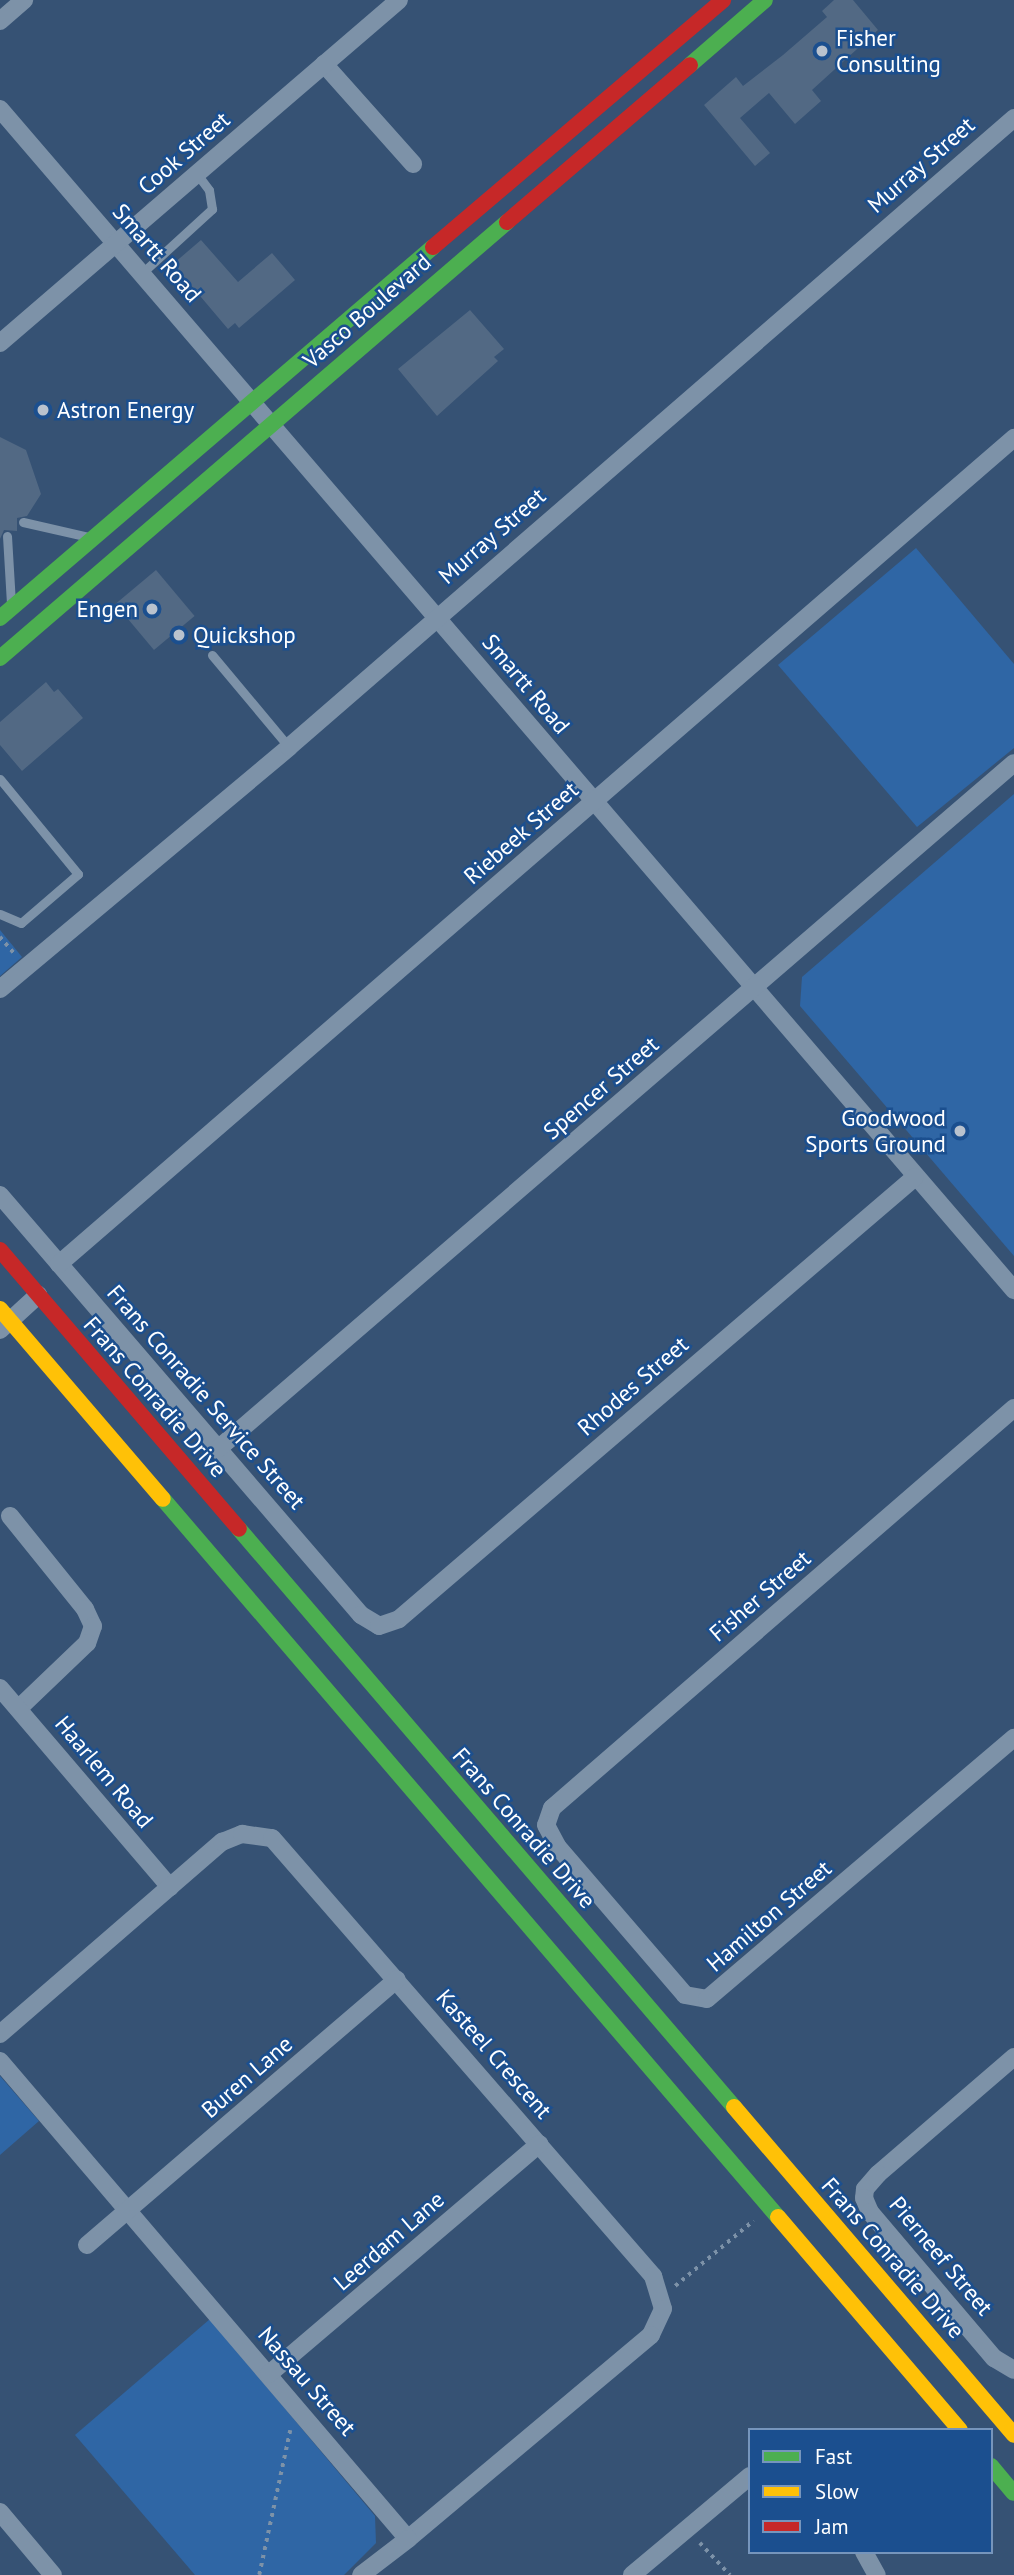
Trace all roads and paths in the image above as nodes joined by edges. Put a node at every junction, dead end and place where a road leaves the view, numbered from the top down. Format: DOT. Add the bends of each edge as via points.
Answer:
graph roads {
  1 [pos="24,0"];
  2 [pos="399,0"];
  3 [pos="723,0"];
  4 [pos="765,0"];
  5 [pos="0,21"];
  6 [pos="324,64"];
  7 [pos="0,109"];
  8 [pos="1014,118"];
  9 [pos="413,164"];
  10 [pos="197,174"];
  11 [pos="116,244"];
  12 [pos="142,273"];
  13 [pos="0,343"];
  14 [pos="253,404"];
  15 [pos="270,425"];
  16 [pos="1014,438"];
  17 [pos="23,522"];
  18 [pos="7,536"];
  19 [pos="95,539"];
  20 [pos="6,613"];
  21 [pos="437,616"];
  22 [pos="212,655"];
  23 [pos="0,658"];
  24 [pos="289,747"];
  25 [pos="1014,763"];
  26 [pos="0,779"];
  27 [pos="594,802"];
  28 [pos="0,914"];
  29 [pos="755,988"];
  30 [pos="0,989"];
  31 [pos="915,1177"];
  32 [pos="0,1195"];
  33 [pos="0,1250"];
  34 [pos="59,1264"];
  35 [pos="1014,1290"];
  36 [pos="38,1295"];
  37 [pos="3,1320"];
  38 [pos="1014,1408"];
  39 [pos="219,1448"];
  40 [pos="10,1516"];
  41 [pos="379,1626"];
  42 [pos="0,1688"];
  43 [pos="18,1709"];
  44 [pos="1014,1738"];
  45 [pos="546,1825"];
  46 [pos="170,1887"];
  47 [pos="397,1979"];
  48 [pos="0,2034"];
  49 [pos="1014,2057"];
  50 [pos="0,2061"];
  51 [pos="539,2144"];
  52 [pos="129,2211"];
  53 [pos="753,2221"];
  54 [pos="87,2245"];
  55 [pos="662,2294"];
  56 [pos="1014,2370"];
  57 [pos="269,2374"];
  58 [pos="290,2420"];
  59 [pos="958,2428"];
  60 [pos="1014,2435"];
  61 [pos="993,2468"];
  62 [pos="748,2478"];
  63 [pos="1014,2493"];
  64 [pos="0,2512"];
  65 [pos="687,2528"];
  66 [pos="408,2539"];
  67 [pos="865,2554"];
  68 [pos="53,2575"];
  69 [pos="259,2575"];
  70 [pos="360,2575"];
  71 [pos="632,2575"];
  72 [pos="730,2575"];
  73 [pos="877,2575"];
  1 -- 5 [label="street"];
  2 -- 6 [label="street, Cook Street"];
  3 -- 14 [label="main road, Vasco Boulevard"];
  4 -- 15 [label="main road, Vasco Boulevard"];
  6 -- 9 [label="street"];
  6 -- 10 [label="street, Cook Street"];
  7 -- 11 [label="street, Smartt Road"];
  8 -- 21 [label="street, Murray Street"];
  10 -- 11 [label="street, Cook Street"];
  10 -- 12 [label="lane" via="209,190 212,209"];
  11 -- 12 [label="street, Smartt Road"];
  11 -- 13 [label="street, Cook Street"];
  12 -- 14 [label="street, Smartt Road"];
  14 -- 15 [label="street, Smartt Road"];
  14 -- 19 [label="main road, Vasco Boulevard"];
  15 -- 21 [label="street, Smartt Road"];
  15 -- 23 [label="main road, Vasco Boulevard"];
  16 -- 27 [label="street, Riebeek Street"];
  17 -- 19 [label="lane"];
  18 -- 20 [label="lane"];
  19 -- 20 [label="main road, Vasco Boulevard"];
  21 -- 24 [label="street, Murray Street"];
  21 -- 27 [label="street, Smartt Road"];
  22 -- 24 [label="lane"];
  24 -- 30 [label="street, Murray Street"];
  25 -- 29 [label="street, Spencer Street"];
  26 -- 28 [label="lane" via="78,874 21,923"];
  27 -- 29 [label="street, Smartt Road"];
  27 -- 34 [label="street, Riebeek Street"];
  29 -- 31 [label="street, Smartt Road"];
  29 -- 39 [label="street, Spencer Street"];
  31 -- 35 [label="street, Smartt Road"];
  31 -- 41 [label="street, Rhodes Street" via="399,1619"];
  32 -- 34 [label="street, Frans Conradie Service Street"];
  33 -- 36 [label="main road, Frans Conradie Drive"];
  34 -- 39 [label="street, Frans Conradie Service Street"];
  36 -- 37 [label="street"];
  36 -- 60 [label="main road, Frans Conradie Drive"];
  37 -- 59 [label="main road"];
  38 -- 45 [label="street, Fisher Street" via="552,1808 545,1817"];
  39 -- 41 [label="street, Frans Conradie Service Street" via="361,1615"];
  40 -- 43 [label="street" via="85,1609 93,1626 87,1643"];
  42 -- 43 [label="street, Haarlem Road"];
  43 -- 46 [label="street, Haarlem Road"];
  44 -- 45 [label="street, Hamilton Street" via="707,1999 685,1996 556,1846"];
  46 -- 47 [label="street, Kasteel Crescent" via="232,1837 254,1833 272,1838"];
  46 -- 48 [label="street, Kasteel Crescent"];
  47 -- 51 [label="street, Kasteel Crescent"];
  47 -- 52 [label="street, Buren Lane"];
  49 -- 56 [label="street, Pierneef Street" via="878,2174 865,2189 864,2198 870,2212 994,2358"];
  50 -- 52 [label="street, Nassau Street"];
  51 -- 55 [label="street, Kasteel Crescent" via="653,2276"];
  51 -- 57 [label="street, Leerdam Lane"];
  52 -- 54 [label="street"];
  52 -- 57 [label="street, Nassau Street"];
  53 -- 55 [label="path"];
  55 -- 66 [label="street" via="661,2319 651,2335"];
  57 -- 66 [label="street, Nassau Street"];
  58 -- 69 [label="path"];
  61 -- 63 [label="main road"];
  62 -- 65 [label="street"];
  64 -- 68 [label="street"];
  65 -- 71 [label="street"];
  65 -- 72 [label="path"];
  66 -- 70 [label="street"];
  67 -- 73 [label="street"];
}
